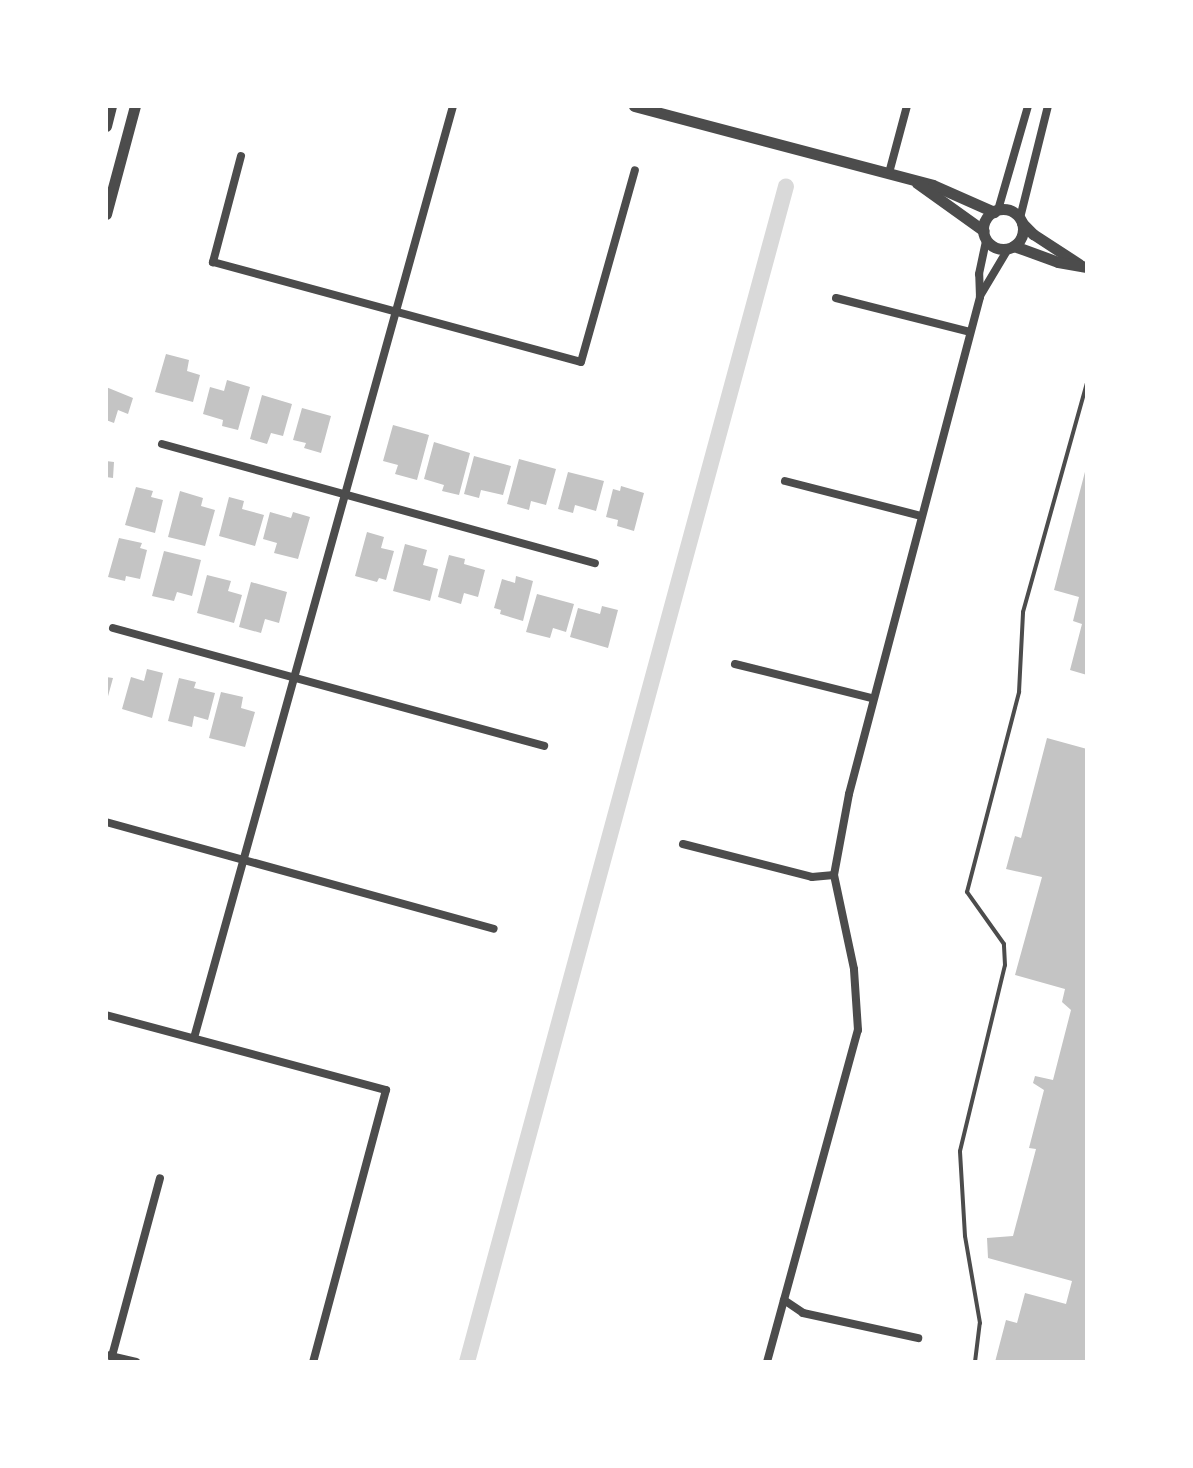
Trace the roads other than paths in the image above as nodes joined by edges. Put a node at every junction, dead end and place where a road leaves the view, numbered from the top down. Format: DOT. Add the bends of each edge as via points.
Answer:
graph roads {
  1 [pos="111,106"];
  2 [pos="135,106"];
  3 [pos="453,106"];
  4 [pos="634,106"];
  5 [pos="907,106"];
  6 [pos="1028,106"];
  7 [pos="1048,106"];
  8 [pos="661,109"];
  9 [pos="106,126"];
  10 [pos="1016,149"];
  11 [pos="1035,154"];
  12 [pos="241,156"];
  13 [pos="635,170"];
  14 [pos="889,173"];
  15 [pos="917,183"];
  16 [pos="996,211"];
  17 [pos="106,214"];
  18 [pos="1021,220"];
  19 [pos="985,235"];
  20 [pos="1011,248"];
  21 [pos="1085,267"];
  22 [pos="980,297"];
  23 [pos="836,298"];
  24 [pos="393,311"];
  25 [pos="970,332"];
  26 [pos="1087,383"];
  27 [pos="162,444"];
  28 [pos="785,481"];
  29 [pos="343,494"];
  30 [pos="921,516"];
  31 [pos="595,563"];
  32 [pos="113,628"];
  33 [pos="735,664"];
  34 [pos="293,677"];
  35 [pos="871,698"];
  36 [pos="544,746"];
  37 [pos="106,822"];
  38 [pos="683,844"];
  39 [pos="243,860"];
  40 [pos="834,875"];
  41 [pos="494,929"];
  42 [pos="106,1015"];
  43 [pos="194,1038"];
  44 [pos="160,1178"];
  45 [pos="784,1300"];
  46 [pos="918,1338"];
  47 [pos="109,1355"];
  48 [pos="136,1362"];
  49 [pos="313,1362"];
  50 [pos="767,1362"];
  51 [pos="975,1362"];
  1 -- 9 [label="street"];
  2 -- 17 [label="street"];
  3 -- 24 [label="street"];
  4 -- 8 [label="street"];
  5 -- 14 [label="street"];
  6 -- 10 [label="street"];
  7 -- 11 [label="street"];
  8 -- 14 [label="street"];
  10 -- 11 [label="street"];
  10 -- 16 [label="street"];
  11 -- 18 [label="street"];
  12 -- 24 [label="street" via="213,262"];
  13 -- 24 [label="street" via="581,362"];
  14 -- 15 [label="street"];
  15 -- 16 [label="street"];
  15 -- 19 [label="street"];
  16 -- 18 [label="street" via="1014,212"];
  16 -- 19 [label="street" via="984,223"];
  18 -- 20 [label="street" via="1022,236"];
  18 -- 21 [label="street" via="1033,234"];
  19 -- 20 [label="street" via="999,249"];
  19 -- 22 [label="street"];
  20 -- 21 [label="street"];
  20 -- 22 [label="street"];
  22 -- 25 [label="street"];
  23 -- 25 [label="street"];
  24 -- 29 [label="street"];
  25 -- 30 [label="street"];
  26 -- 51 [label="lane" via="1023,612 1019,692 967,892 1004,944 1005,965 960,1151 965,1236 980,1323"];
  27 -- 29 [label="street"];
  28 -- 30 [label="street"];
  29 -- 31 [label="street"];
  29 -- 34 [label="street"];
  30 -- 35 [label="street"];
  32 -- 34 [label="street"];
  33 -- 35 [label="street"];
  34 -- 36 [label="street"];
  34 -- 39 [label="street"];
  35 -- 40 [label="street"];
  37 -- 39 [label="street"];
  38 -- 40 [label="street" via="812,877"];
  39 -- 41 [label="street"];
  39 -- 43 [label="street"];
  40 -- 45 [label="street" via="854,969 858,1030"];
  42 -- 43 [label="street"];
  43 -- 49 [label="street" via="386,1090"];
  44 -- 47 [label="street"];
  45 -- 46 [label="street" via="803,1313"];
  45 -- 50 [label="street"];
  47 -- 48 [label="street"];
}
